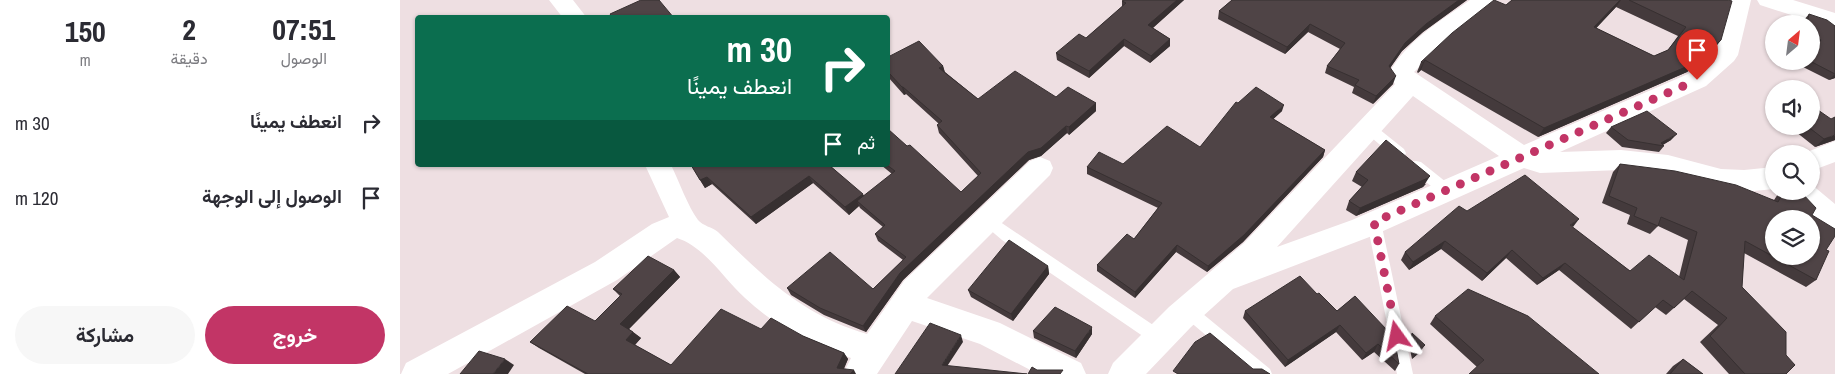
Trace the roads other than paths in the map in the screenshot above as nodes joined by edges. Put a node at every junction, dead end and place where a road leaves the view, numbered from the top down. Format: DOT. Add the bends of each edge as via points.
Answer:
graph roads {
  1 [pos="560,0"];
  2 [pos="1485,0"];
  3 [pos="1740,0"];
  4 [pos="1768,0"];
  5 [pos="573,15"];
  6 [pos="1835,21"];
  7 [pos="1410,83"];
  8 [pos="1369,128"];
  9 [pos="1835,151"];
  10 [pos="1521,157"];
  11 [pos="1820,157"];
  12 [pos="659,167"];
  13 [pos="1040,168"];
  14 [pos="1765,179"];
  15 [pos="1446,190"];
  16 [pos="1811,200"];
  17 [pos="988,219"];
  18 [pos="1835,221"];
  19 [pos="1374,222"];
  20 [pos="689,230"];
  21 [pos="1222,280"];
  22 [pos="904,305"];
  23 [pos="1187,310"];
  24 [pos="1159,338"];
  25 [pos="866,363"];
  26 [pos="417,374"];
  27 [pos="1070,374"];
  28 [pos="1124,374"];
  29 [pos="1264,374"];
  30 [pos="1405,374"];
  1 -- 5 [label="street"];
  2 -- 7 [label="street" via="1449,26 1401,69 1400,75"];
  3 -- 10 [label="street" via="1726,55 1697,80"];
  4 -- 6 [label="street"];
  7 -- 8 [label="street"];
  7 -- 10 [label="street"];
  8 -- 15 [label="lane"];
  8 -- 21 [label="street" via="1254,252"];
  9 -- 11 [label="street"];
  10 -- 14 [label="street" via="1540,163 1621,160 1668,166 1721,180"];
  10 -- 15 [label="street"];
  12 -- 20 [label="street"];
  13 -- 17 [label="street"];
  15 -- 19 [label="street"];
  16 -- 18 [label="street"];
  17 -- 22 [label="street" via="915,290"];
  17 -- 24 [label="lane" via="1015,241"];
  19 -- 21 [label="street"];
  19 -- 30 [label="lane"];
  20 -- 25 [label="street" via="704,237 757,290 801,322 835,339"];
  20 -- 26 [label="street" via="676,226 662,232 606,270"];
  21 -- 23 [label="street"];
  22 -- 25 [label="street"];
  22 -- 27 [label="street" via="989,333"];
  23 -- 24 [label="street"];
  23 -- 29 [label="lane"];
  24 -- 28 [label="street"];
}
